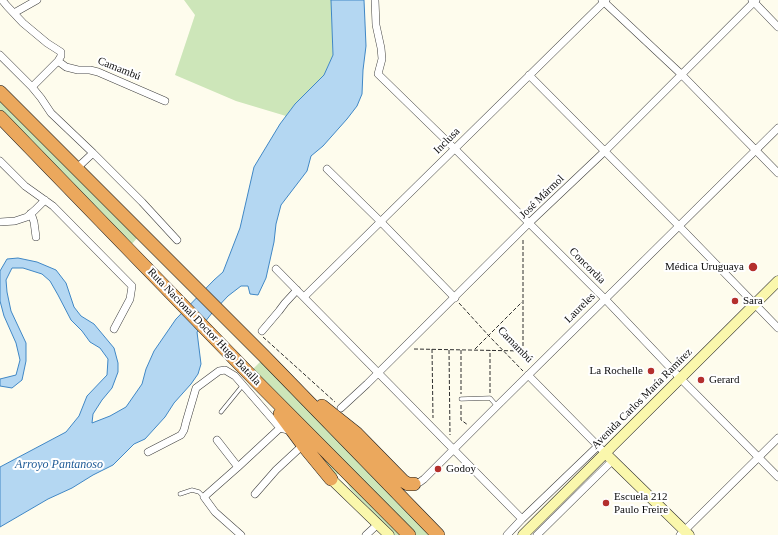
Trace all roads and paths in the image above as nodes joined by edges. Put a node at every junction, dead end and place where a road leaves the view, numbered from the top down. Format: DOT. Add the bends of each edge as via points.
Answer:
graph roads {
  1 [pos="1,0"];
  2 [pos="37,0"];
  3 [pos="375,0"];
  4 [pos="604,1"];
  5 [pos="754,1"];
  6 [pos="14,13"];
  7 [pos="778,27"];
  8 [pos="0,55"];
  9 [pos="58,62"];
  10 [pos="681,74"];
  11 [pos="529,75"];
  12 [pos="32,88"];
  13 [pos="0,92"];
  14 [pos="165,102"];
  15 [pos="0,117"];
  16 [pos="778,128"];
  17 [pos="455,148"];
  18 [pos="756,150"];
  19 [pos="605,151"];
  20 [pos="93,153"];
  21 [pos="0,161"];
  22 [pos="77,168"];
  23 [pos="327,169"];
  24 [pos="778,173"];
  25 [pos="45,200"];
  26 [pos="31,214"];
  27 [pos="0,222"];
  28 [pos="381,222"];
  29 [pos="529,223"];
  30 [pos="679,226"];
  31 [pos="523,230"];
  32 [pos="36,237"];
  33 [pos="177,240"];
  34 [pos="276,268"];
  35 [pos="778,281"];
  36 [pos="297,290"];
  37 [pos="304,298"];
  38 [pos="455,298"];
  39 [pos="604,299"];
  40 [pos="523,301"];
  41 [pos="755,304"];
  42 [pos="778,328"];
  43 [pos="114,329"];
  44 [pos="262,331"];
  45 [pos="489,336"];
  46 [pos="403,348"];
  47 [pos="432,349"];
  48 [pos="449,349"];
  49 [pos="475,349"];
  50 [pos="461,350"];
  51 [pos="490,350"];
  52 [pos="503,350"];
  53 [pos="268,360"];
  54 [pos="379,373"];
  55 [pos="528,375"];
  56 [pos="680,378"];
  57 [pos="257,382"];
  58 [pos="243,385"];
  59 [pos="490,398"];
  60 [pos="461,399"];
  61 [pos="497,406"];
  62 [pos="342,408"];
  63 [pos="221,412"];
  64 [pos="280,428"];
  65 [pos="433,428"];
  66 [pos="472,430"];
  67 [pos="293,432"];
  68 [pos="778,438"];
  69 [pos="217,440"];
  70 [pos="303,445"];
  71 [pos="452,447"];
  72 [pos="148,452"];
  73 [pos="605,453"];
  74 [pos="758,458"];
  75 [pos="238,468"];
  76 [pos="778,477"];
  77 [pos="331,478"];
  78 [pos="414,484"];
  79 [pos="180,494"];
  80 [pos="255,494"];
  81 [pos="204,498"];
  82 [pos="522,519"];
  83 [pos="378,524"];
  84 [pos="524,534"];
  85 [pos="684,534"];
  86 [pos="241,535"];
  87 [pos="366,535"];
  88 [pos="389,535"];
  89 [pos="409,535"];
  90 [pos="438,535"];
  91 [pos="507,535"];
  92 [pos="538,535"];
  1 -- 6 [label="street"];
  2 -- 6 [label="street"];
  3 -- 17 [label="street, Concordia" via="376,26 382,59 378,74"];
  4 -- 10 [label="street"];
  4 -- 11 [label="street, Inclusa"];
  5 -- 7 [label="street"];
  5 -- 10 [label="street, José Mármol"];
  6 -- 9 [label="street" via="47,43 61,52"];
  8 -- 12 [label="street"];
  9 -- 12 [label="street"];
  9 -- 14 [label="street, Camambú" via="66,67 98,72"];
  10 -- 18 [label="street"];
  10 -- 19 [label="street, José Mármol"];
  11 -- 17 [label="street, Inclusa"];
  11 -- 19 [label="street"];
  12 -- 20 [label="street" via="42,98 50,113"];
  13 -- 22 [label="highway, Ruta Nacional Doctor Hugo Batalla"];
  15 -- 57 [label="highway, Ruta Nacional Doctor Hugo Batalla"];
  16 -- 18 [label="street, Laureles"];
  17 -- 28 [label="street, Inclusa"];
  17 -- 29 [label="street, Concordia"];
  18 -- 24 [label="street"];
  18 -- 30 [label="street, Laureles"];
  19 -- 29 [label="street, José Mármol"];
  19 -- 30 [label="street"];
  20 -- 22 [label="street"];
  20 -- 33 [label="street"];
  21 -- 25 [label="street" via="25,186"];
  22 -- 53 [label="highway, Ruta Nacional Doctor Hugo Batalla"];
  23 -- 28 [label="street"];
  25 -- 26 [label="street"];
  25 -- 43 [label="street" via="132,286 130,299"];
  26 -- 27 [label="street" via="15,221"];
  26 -- 32 [label="street"];
  28 -- 37 [label="street, Inclusa"];
  28 -- 38 [label="street"];
  29 -- 31 [label="street, José Mármol"];
  29 -- 39 [label="street, Concordia"];
  30 -- 39 [label="street, Laureles"];
  30 -- 41 [label="street"];
  31 -- 38 [label="street, José Mármol"];
  31 -- 40 [label="path"];
  34 -- 36 [label="street"];
  35 -- 41 [label="main road, Avenida Carlos María Ramírez"];
  36 -- 37 [label="street"];
  36 -- 44 [label="street"];
  37 -- 54 [label="street"];
  38 -- 45 [label="path, Camambú"];
  38 -- 46 [label="street, José Mármol"];
  39 -- 55 [label="street, Laureles"];
  39 -- 56 [label="street, Concordia"];
  40 -- 45 [label="path"];
  40 -- 52 [label="path" via="523,351"];
  41 -- 42 [label="street"];
  41 -- 56 [label="main road, Avenida Carlos María Ramírez"];
  44 -- 62 [label="path" via="263,337"];
  45 -- 49 [label="path"];
  45 -- 52 [label="path, Camambú"];
  46 -- 47 [label="path"];
  46 -- 54 [label="street, José Mármol"];
  47 -- 48 [label="path"];
  47 -- 65 [label="path"];
  48 -- 50 [label="path"];
  48 -- 71 [label="path"];
  49 -- 50 [label="path"];
  49 -- 51 [label="path"];
  50 -- 60 [label="path"];
  51 -- 52 [label="path"];
  51 -- 59 [label="path"];
  52 -- 55 [label="path, Camambú"];
  53 -- 78 [label="highway" via="356,433 403,481"];
  53 -- 90 [label="highway, Ruta Nacional Doctor Hugo Batalla"];
  54 -- 62 [label="street, José Mármol"];
  54 -- 65 [label="street"];
  55 -- 61 [label="street, Laureles"];
  55 -- 73 [label="street, Camambú"];
  56 -- 73 [label="main road, Avenida Carlos María Ramírez"];
  56 -- 74 [label="street, Concordia"];
  57 -- 67 [label="highway"];
  57 -- 89 [label="highway, Ruta Nacional Doctor Hugo Batalla"];
  58 -- 63 [label="lane"];
  58 -- 64 [label="street"];
  58 -- 72 [label="street" via="225,370 214,374 196,388 181,435"];
  59 -- 60 [label="lane"];
  59 -- 61 [label="lane"];
  60 -- 66 [label="path" via="461,420"];
  61 -- 66 [label="street, Laureles"];
  64 -- 67 [label="street"];
  64 -- 75 [label="street"];
  65 -- 71 [label="street"];
  66 -- 71 [label="street, Laureles"];
  67 -- 70 [label="highway"];
  68 -- 74 [label="street"];
  69 -- 75 [label="street"];
  70 -- 77 [label="highway"];
  70 -- 80 [label="street"];
  71 -- 78 [label="street, Laureles" via="424,479"];
  71 -- 82 [label="street"];
  73 -- 82 [label="street, Avenida Carlos María Ramírez"];
  73 -- 84 [label="main road, Avenida Carlos María Ramírez"];
  73 -- 85 [label="main road, Camambú"];
  73 -- 92 [label="street, Avenida Carlos María Ramírez"];
  74 -- 76 [label="street, Concordia"];
  74 -- 85 [label="street"];
  75 -- 81 [label="street"];
  77 -- 83 [label="main road"];
  79 -- 81 [label="lane" via="192,490 199,492"];
  81 -- 86 [label="street" via="215,512"];
  82 -- 91 [label="street, Avenida Carlos María Ramírez"];
  83 -- 87 [label="street"];
  83 -- 88 [label="main road"];
}
